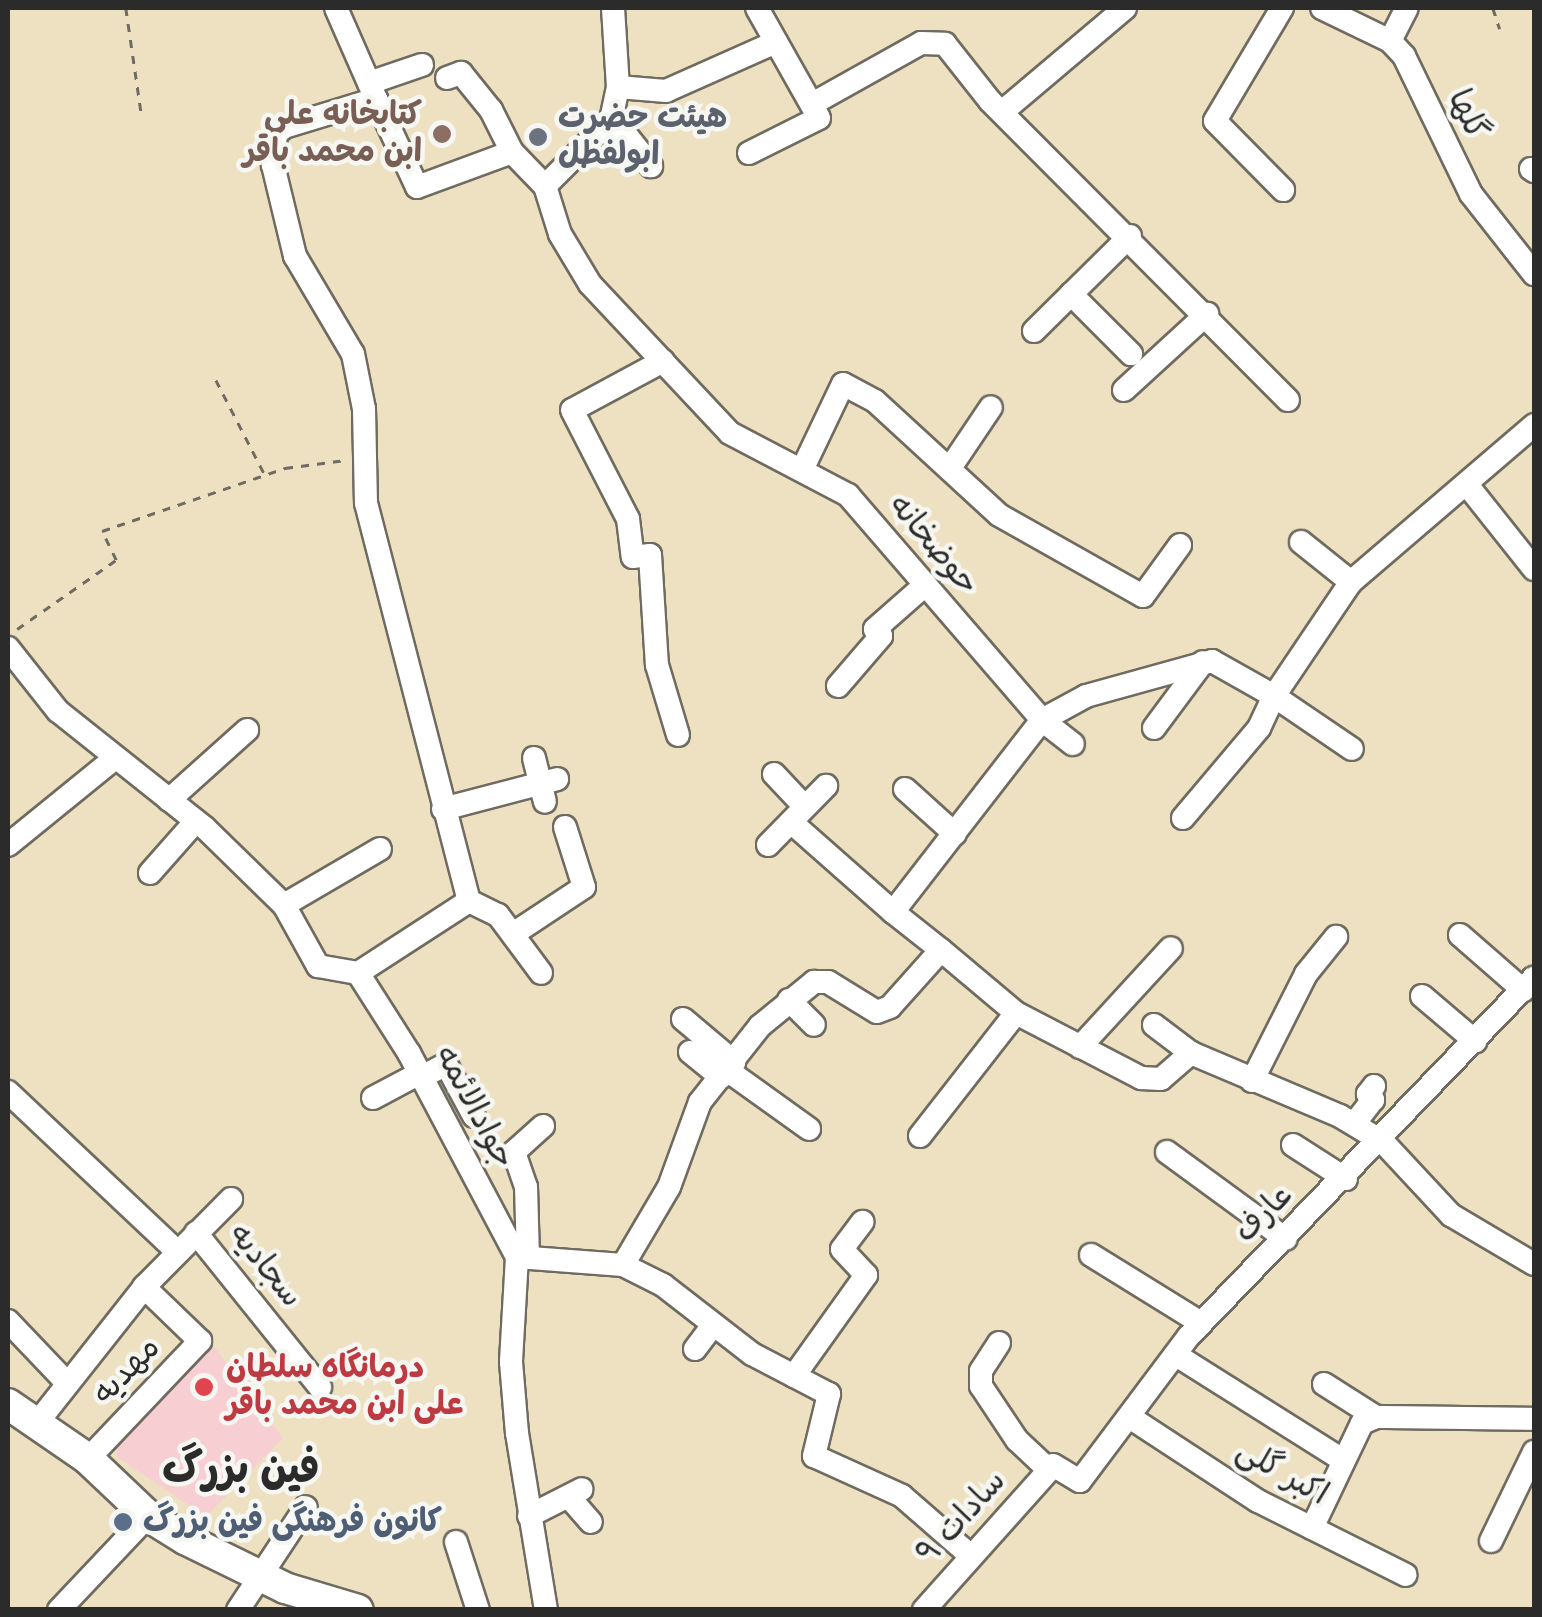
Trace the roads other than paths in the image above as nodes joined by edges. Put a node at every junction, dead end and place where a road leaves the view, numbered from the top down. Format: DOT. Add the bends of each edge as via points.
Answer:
graph roads {
  1 [pos="336,8"];
  2 [pos="613,8"];
  3 [pos="757,8"];
  4 [pos="1126,8"];
  5 [pos="1282,8"];
  6 [pos="1322,8"];
  7 [pos="1407,8"];
  8 [pos="776,42"];
  9 [pos="1390,42"];
  10 [pos="422,65"];
  11 [pos="447,78"];
  12 [pos="618,86"];
  13 [pos="373,91"];
  14 [pos="812,104"];
  15 [pos="1002,112"];
  16 [pos="612,117"];
  17 [pos="512,152"];
  18 [pos="749,153"];
  19 [pos="651,166"];
  20 [pos="545,186"];
  21 [pos="1282,190"];
  22 [pos="1130,236"];
  23 [pos="1534,274"];
  24 [pos="1071,294"];
  25 [pos="1207,314"];
  26 [pos="1034,331"];
  27 [pos="1131,354"];
  28 [pos="662,361"];
  29 [pos="1124,390"];
  30 [pos="1288,400"];
  31 [pos="991,407"];
  32 [pos="1534,425"];
  33 [pos="950,468"];
  34 [pos="802,470"];
  35 [pos="1468,486"];
  36 [pos="1301,542"];
  37 [pos="1180,545"];
  38 [pos="1534,569"];
  39 [pos="1351,582"];
  40 [pos="924,585"];
  41 [pos="8,648"];
  42 [pos="1203,662"];
  43 [pos="838,686"];
  44 [pos="1274,696"];
  45 [pos="1042,720"];
  46 [pos="1154,728"];
  47 [pos="247,730"];
  48 [pos="678,735"];
  49 [pos="1072,744"];
  50 [pos="1352,749"];
  51 [pos="534,758"];
  52 [pos="114,759"];
  53 [pos="774,774"];
  54 [pos="826,786"];
  55 [pos="905,789"];
  56 [pos="169,800"];
  57 [pos="443,809"];
  58 [pos="798,814"];
  59 [pos="1183,818"];
  60 [pos="196,821"];
  61 [pos="566,827"];
  62 [pos="955,834"];
  63 [pos="8,845"];
  64 [pos="768,846"];
  65 [pos="380,849"];
  66 [pos="150,873"];
  67 [pos="470,902"];
  68 [pos="284,904"];
  69 [pos="893,912"];
  70 [pos="513,934"];
  71 [pos="1460,934"];
  72 [pos="1336,936"];
  73 [pos="1171,948"];
  74 [pos="941,950"];
  75 [pos="358,973"];
  76 [pos="542,973"];
  77 [pos="1529,984"];
  78 [pos="1422,996"];
  79 [pos="789,1000"];
  80 [pos="1016,1014"];
  81 [pos="683,1020"];
  82 [pos="814,1025"];
  83 [pos="1154,1025"];
  84 [pos="1476,1040"];
  85 [pos="1080,1047"];
  86 [pos="690,1052"];
  87 [pos="1191,1053"];
  88 [pos="727,1070"];
  89 [pos="421,1075"];
  90 [pos="1252,1081"];
  91 [pos="1374,1086"];
  92 [pos="8,1092"];
  93 [pos="373,1098"];
  94 [pos="474,1116"];
  95 [pos="1354,1124"];
  96 [pos="542,1126"];
  97 [pos="809,1130"];
  98 [pos="920,1136"];
  99 [pos="1383,1142"];
  100 [pos="1293,1145"];
  101 [pos="1168,1152"];
  102 [pos="1346,1179"];
  103 [pos="230,1199"];
  104 [pos="862,1222"];
  105 [pos="196,1232"];
  106 [pos="1286,1238"];
  107 [pos="177,1252"];
  108 [pos="1091,1255"];
  109 [pos="522,1258"];
  110 [pos="1534,1264"];
  111 [pos="623,1265"];
  112 [pos="144,1287"];
  113 [pos="8,1320"];
  114 [pos="1201,1324"];
  115 [pos="713,1325"];
  116 [pos="999,1343"];
  117 [pos="695,1349"];
  118 [pos="1176,1355"];
  119 [pos="794,1376"];
  120 [pos="67,1384"];
  121 [pos="1324,1384"];
  122 [pos="320,1387"];
  123 [pos="1376,1417"];
  124 [pos="19,1418"];
  125 [pos="1131,1418"];
  126 [pos="1534,1419"];
  127 [pos="1534,1452"];
  128 [pos="88,1459"];
  129 [pos="1343,1460"];
  130 [pos="1049,1470"];
  131 [pos="306,1507"];
  132 [pos="148,1516"];
  133 [pos="529,1516"];
  134 [pos="590,1522"];
  135 [pos="1312,1528"];
  136 [pos="1490,1541"];
  137 [pos="456,1542"];
  138 [pos="970,1556"];
  139 [pos="258,1574"];
  140 [pos="1406,1575"];
  141 [pos="59,1610"];
  142 [pos="238,1610"];
  143 [pos="358,1610"];
  144 [pos="478,1610"];
  145 [pos="546,1610"];
  146 [pos="924,1610"];
  1 -- 13 [label="street"];
  2 -- 12 [label="street"];
  3 -- 8 [label="street"];
  4 -- 15 [label="street"];
  5 -- 21 [label="street" via="1216,122"];
  6 -- 9 [label="street, گلها"];
  7 -- 9 [label="street"];
  8 -- 12 [label="street" via="666,91"];
  8 -- 14 [label="street"];
  9 -- 23 [label="street, گلها" via="1404,56 1471,194"];
  10 -- 13 [label="street"];
  11 -- 17 [label="street" via="460,73 491,110"];
  12 -- 16 [label="street"];
  13 -- 17 [label="street" via="417,187"];
  13 -- 57 [label="street" via="284,127 272,150 295,256 354,354 366,503"];
  14 -- 15 [label="street" via="934,42 958,56"];
  14 -- 18 [label="street" via="818,118"];
  15 -- 22 [label="street"];
  16 -- 19 [label="street"];
  16 -- 20 [label="street"];
  17 -- 20 [label="street"];
  20 -- 28 [label="street, حوضخانه" via="572,260"];
  22 -- 24 [label="street"];
  22 -- 25 [label="street"];
  24 -- 26 [label="street"];
  24 -- 27 [label="street"];
  25 -- 29 [label="street"];
  25 -- 30 [label="street"];
  28 -- 34 [label="street, حوضخانه" via="750,446"];
  28 -- 48 [label="street" via="572,410 628,519 633,557 650,555 657,666"];
  31 -- 33 [label="street"];
  32 -- 35 [label="street"];
  33 -- 34 [label="street" via="875,401 844,384"];
  33 -- 37 [label="street" via="998,515 1144,596"];
  34 -- 40 [label="street, حوضخانه" via="848,495"];
  35 -- 38 [label="street"];
  35 -- 39 [label="street"];
  36 -- 39 [label="street"];
  39 -- 44 [label="street"];
  40 -- 43 [label="street" via="875,630 881,636"];
  40 -- 45 [label="street, حوضخانه"];
  41 -- 52 [label="street" via="58,712"];
  42 -- 44 [label="street"];
  42 -- 45 [label="street" via="1086,696"];
  42 -- 46 [label="street"];
  44 -- 50 [label="street"];
  44 -- 59 [label="street" via="1259,728"];
  45 -- 49 [label="street, حوضخانه"];
  45 -- 62 [label="street"];
  47 -- 56 [label="street"];
  51 -- 57 [label="street" via="548,788"];
  52 -- 56 [label="street"];
  52 -- 63 [label="street"];
  53 -- 58 [label="street"];
  54 -- 58 [label="street"];
  55 -- 62 [label="street"];
  56 -- 60 [label="street"];
  57 -- 67 [label="street"];
  58 -- 64 [label="street"];
  58 -- 69 [label="street"];
  60 -- 66 [label="street"];
  60 -- 68 [label="street"];
  61 -- 70 [label="street" via="584,887"];
  62 -- 69 [label="street"];
  65 -- 68 [label="street"];
  67 -- 70 [label="street" via="498,915"];
  67 -- 75 [label="street"];
  68 -- 75 [label="street" via="318,966"];
  69 -- 74 [label="street"];
  70 -- 76 [label="street"];
  71 -- 77 [label="street"];
  72 -- 90 [label="street" via="1306,974"];
  73 -- 85 [label="street"];
  74 -- 79 [label="street" via="890,1007 877,1012 828,982 814,982"];
  74 -- 80 [label="street"];
  75 -- 89 [label="street, جوادالائمه"];
  77 -- 84 [label="street, عارف"];
  78 -- 84 [label="street"];
  79 -- 82 [label="street"];
  79 -- 88 [label="street"];
  80 -- 85 [label="street"];
  80 -- 98 [label="street"];
  81 -- 88 [label="street"];
  83 -- 87 [label="street"];
  84 -- 99 [label="street, عارف"];
  85 -- 87 [label="street" via="1142,1078 1161,1079"];
  86 -- 88 [label="street"];
  87 -- 90 [label="street"];
  88 -- 97 [label="street"];
  88 -- 111 [label="street" via="700,1102 668,1186"];
  89 -- 93 [label="street"];
  89 -- 94 [label="street" via="446,1064"];
  89 -- 109 [label="street, جوادالائمه"];
  90 -- 95 [label="street"];
  91 -- 95 [label="street" via="1368,1094 1373,1100"];
  92 -- 107 [label="street"];
  95 -- 99 [label="street"];
  96 -- 109 [label="street" via="514,1152 526,1187"];
  99 -- 102 [label="street, عارف"];
  99 -- 110 [label="street" via="1451,1215"];
  100 -- 102 [label="street"];
  101 -- 106 [label="street"];
  102 -- 106 [label="street, عارف"];
  103 -- 105 [label="street"];
  104 -- 119 [label="street" via="842,1249 866,1275"];
  105 -- 107 [label="street"];
  105 -- 122 [label="street, سجادیه"];
  106 -- 114 [label="street, عارف"];
  107 -- 112 [label="street"];
  108 -- 114 [label="street"];
  109 -- 111 [label="street"];
  109 -- 133 [label="street" via="512,1362"];
  111 -- 115 [label="street" via="664,1285"];
  112 -- 120 [label="street"];
  112 -- 128 [label="street, مهدیه" via="200,1342"];
  113 -- 120 [label="street"];
  114 -- 118 [label="street, عارف"];
  115 -- 117 [label="street"];
  115 -- 119 [label="street"];
  116 -- 130 [label="street" via="981,1372 981,1386 1011,1442"];
  118 -- 125 [label="street, عارف"];
  118 -- 129 [label="street"];
  119 -- 138 [label="street" via="829,1394 814,1456 902,1496"];
  120 -- 124 [label="street"];
  121 -- 123 [label="street"];
  123 -- 126 [label="street"];
  123 -- 129 [label="street" via="1362,1423"];
  124 -- 128 [label="main road"];
  125 -- 130 [label="street, عارف" via="1080,1481 1053,1465"];
  125 -- 135 [label="street, اکبر گلی"];
  127 -- 136 [label="street"];
  128 -- 132 [label="main road"];
  129 -- 135 [label="street"];
  130 -- 138 [label="street, سادات ۹"];
  131 -- 139 [label="street"];
  132 -- 139 [label="main road"];
  132 -- 141 [label="street"];
  133 -- 134 [label="street" via="575,1493"];
  133 -- 145 [label="street"];
  135 -- 140 [label="street, اکبر گلی"];
  137 -- 144 [label="street"];
  138 -- 146 [label="street, سادات ۹"];
  139 -- 142 [label="street"];
  139 -- 143 [label="main road"];
}
